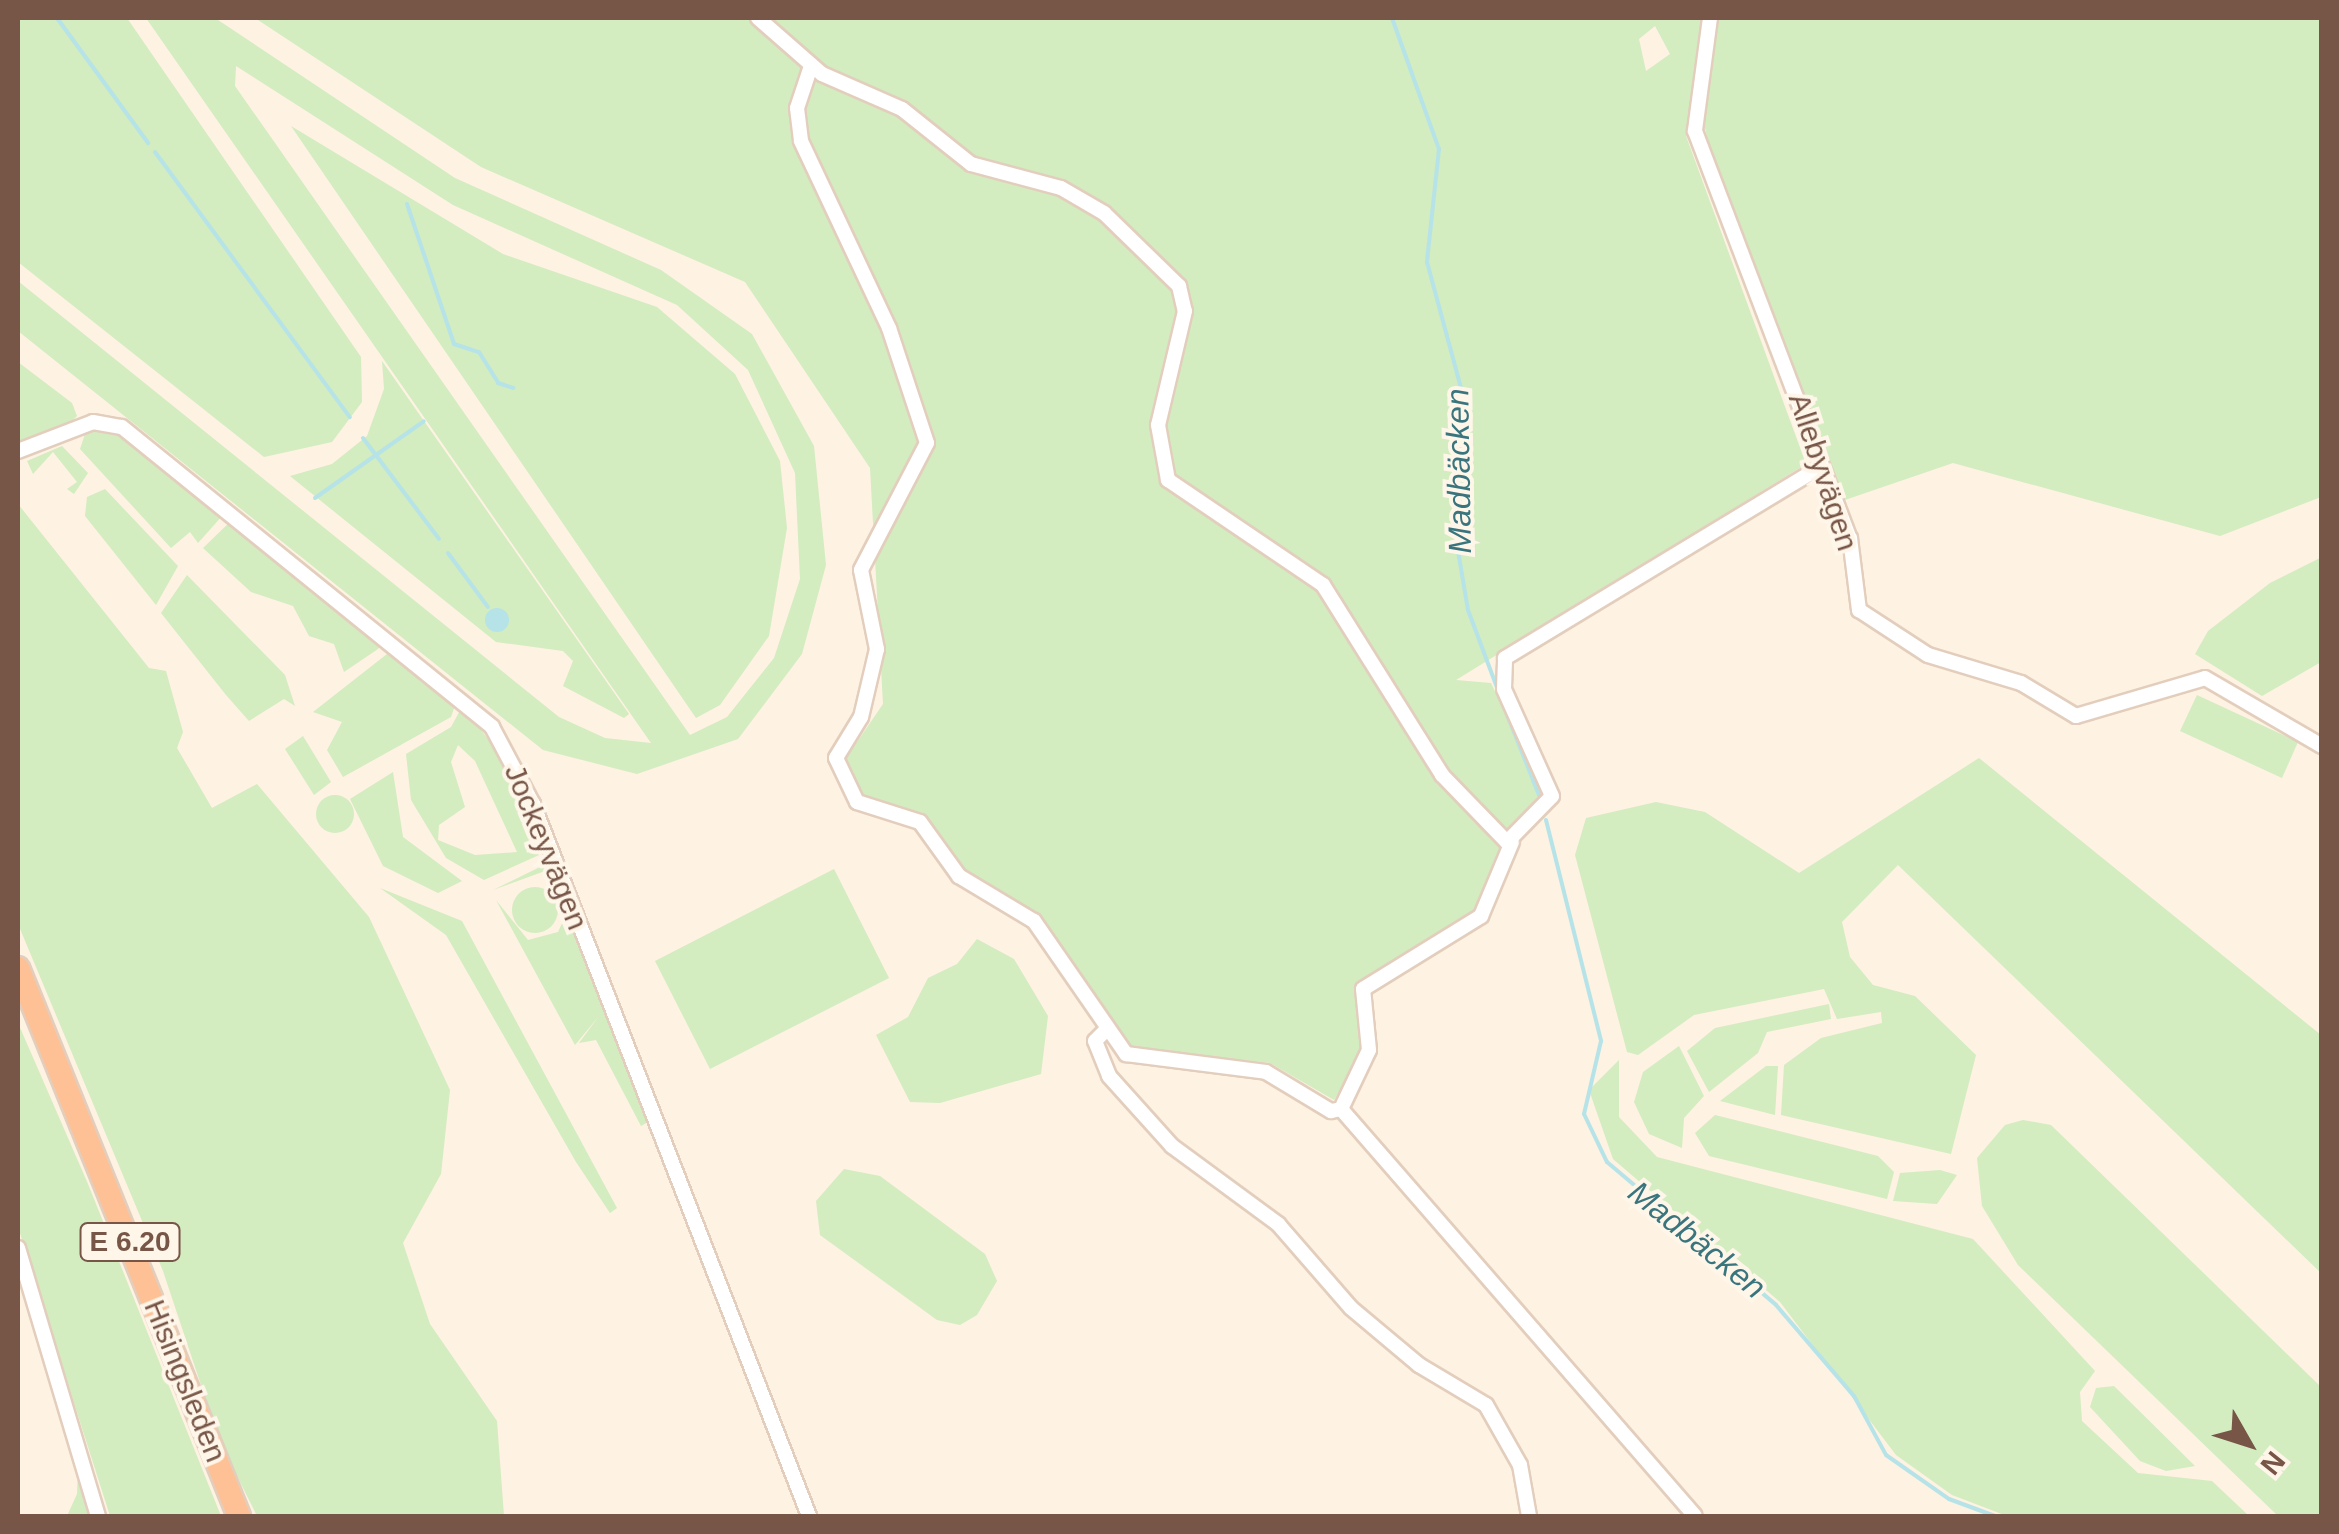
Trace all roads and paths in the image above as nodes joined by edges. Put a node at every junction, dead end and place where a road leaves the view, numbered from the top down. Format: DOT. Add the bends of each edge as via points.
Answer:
graph roads {
  1 [pos="758,18"];
  2 [pos="1710,18"];
  3 [pos="811,66"];
  4 [pos="18,451"];
  5 [pos="1820,468"];
  6 [pos="2322,746"];
  7 [pos="1512,842"];
  8 [pos="18,968"];
  9 [pos="1105,1031"];
  10 [pos="1341,1110"];
  11 [pos="18,1248"];
  12 [pos="98,1516"];
  13 [pos="239,1516"];
  14 [pos="809,1516"];
  15 [pos="1529,1516"];
  16 [pos="1695,1516"];
  1 -- 3 [label="street"];
  2 -- 5 [label="street, Allebyvägen" via="1694,131"];
  3 -- 7 [label="street" via="902,109 986,172 1046,183 1104,213 1180,286 1184,311 1158,424 1168,480 1324,585 1442,775 1494,834"];
  3 -- 9 [label="street" via="797,108 802,141 889,328 928,443 861,570 877,649 861,717 840,744 839,774 857,802 920,822 959,876 1034,921"];
  4 -- 14 [label="street, Jockeyvägen" via="93,422 122,427 492,727 533,804"];
  5 -- 6 [label="street, Allebyvägen" via="1850,538 1859,610 1904,643 2021,683 2076,716 2205,678"];
  5 -- 7 [label="street" via="1505,658 1504,689 1552,796"];
  7 -- 10 [label="street" via="1481,916 1363,989 1370,1050"];
  8 -- 13 [label="highway, Hisingsleden / E 6.20"];
  9 -- 10 [label="street" via="1138,1059 1266,1072 1322,1110"];
  9 -- 15 [label="street" via="1095,1040 1109,1076 1172,1146 1301,1244 1380,1332 1486,1405 1520,1465"];
  10 -- 16 [label="street"];
  11 -- 12 [label="street"];
}
